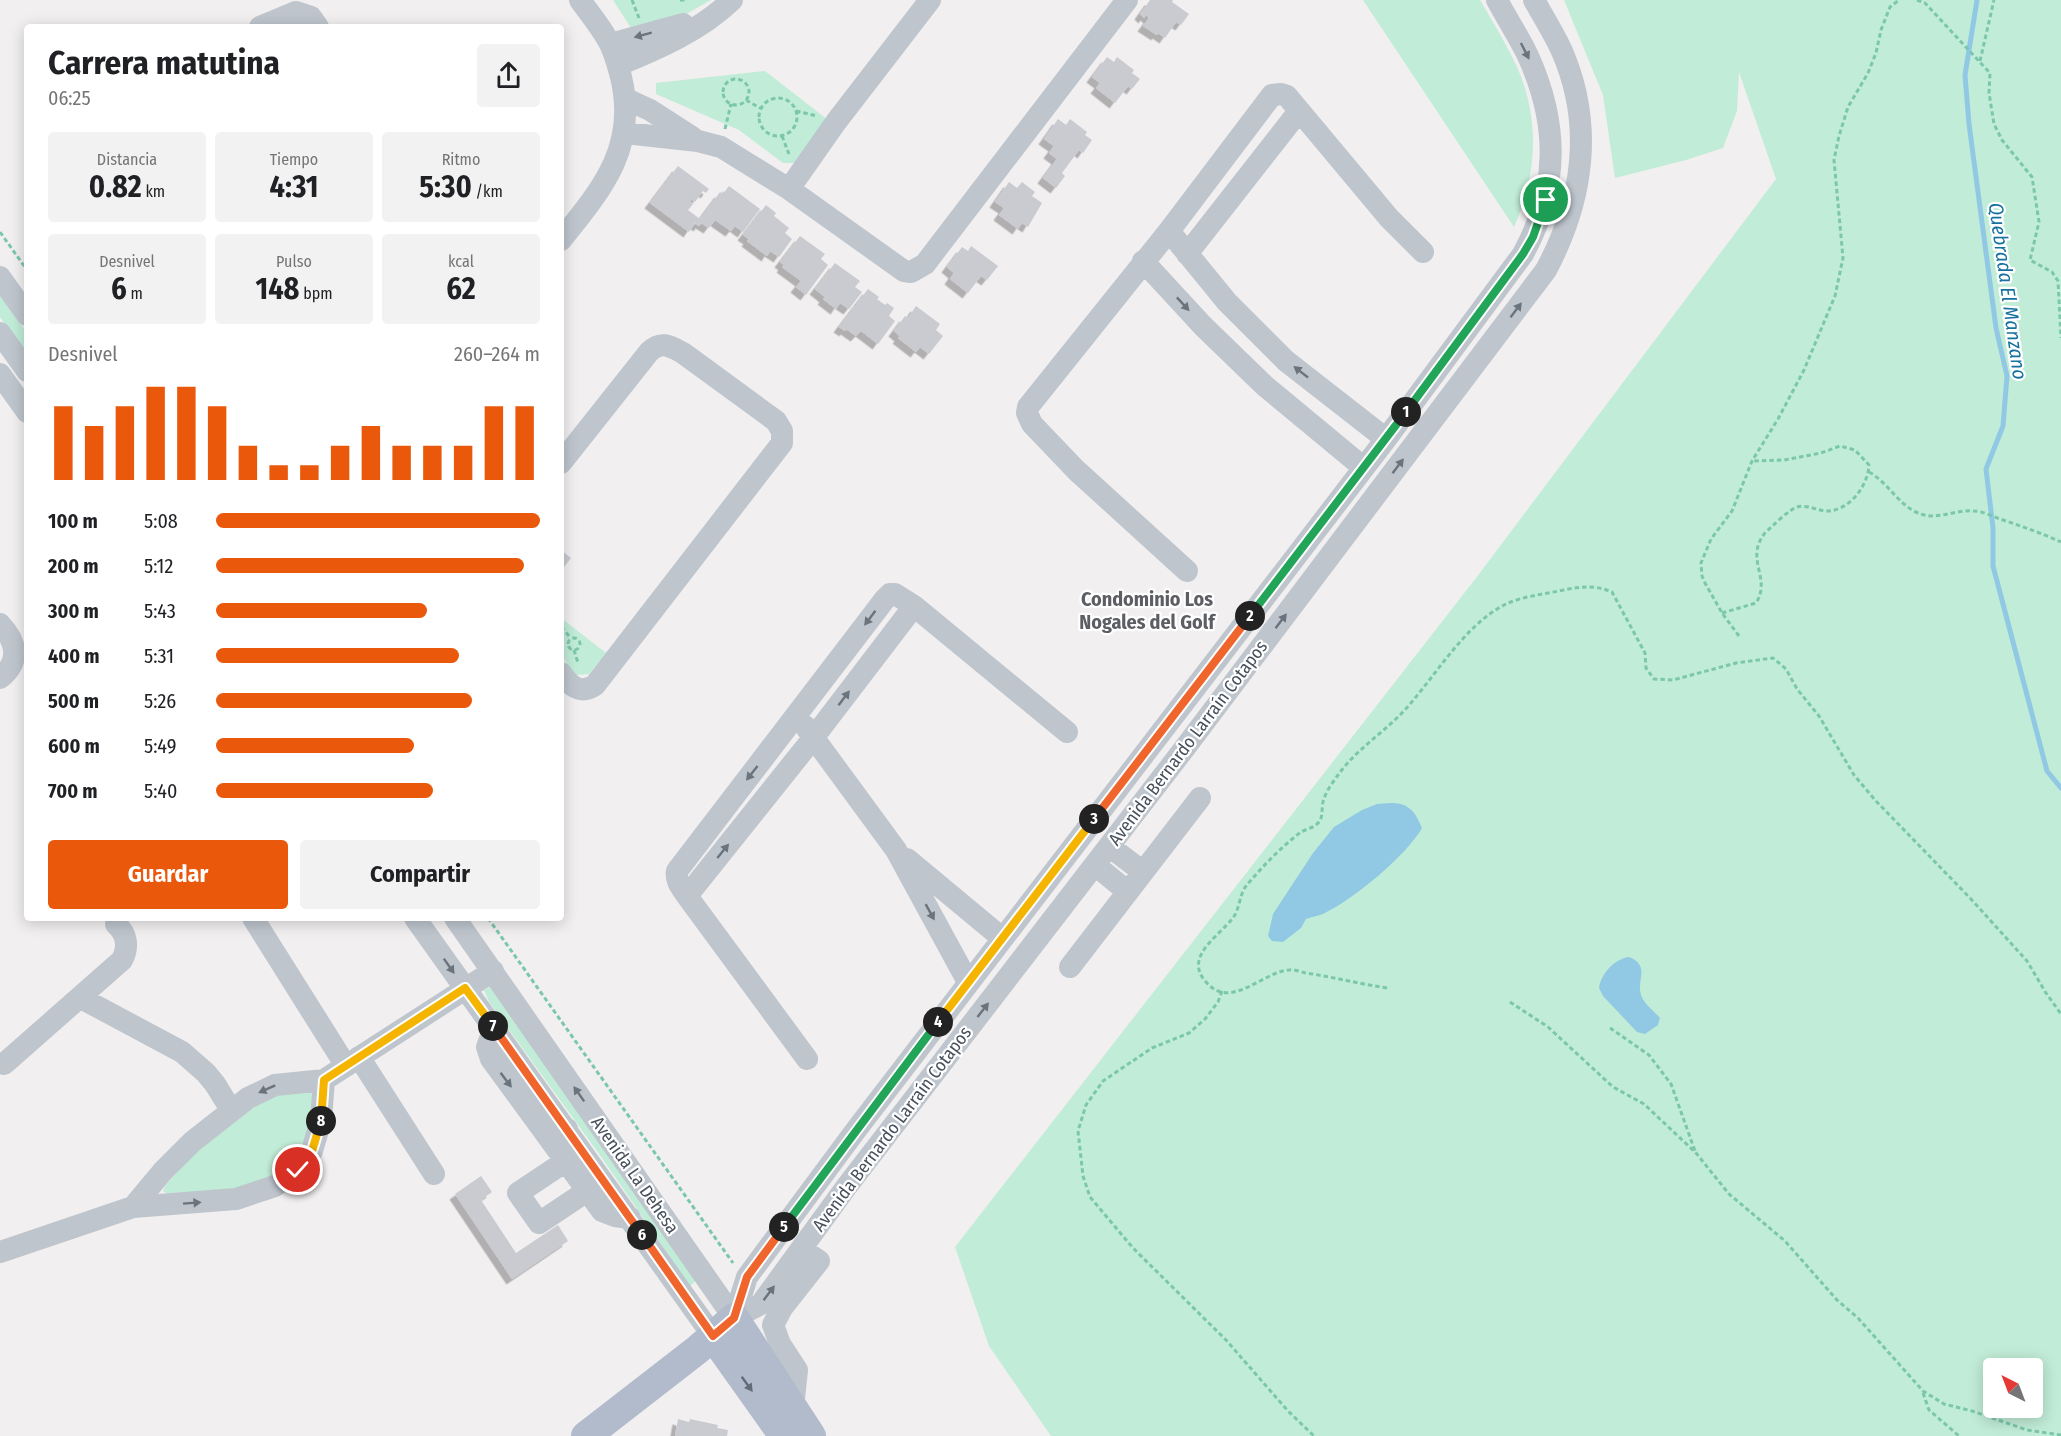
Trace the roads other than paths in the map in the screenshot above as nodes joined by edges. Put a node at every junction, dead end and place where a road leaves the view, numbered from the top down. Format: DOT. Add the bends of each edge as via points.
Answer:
graph roads {
  1 [pos="580,0"];
  2 [pos="930,0"];
  3 [pos="1127,0"];
  4 [pos="1497,0"];
  5 [pos="1534,0"];
  6 [pos="724,8"];
  7 [pos="267,24"];
  8 [pos="316,24"];
  9 [pos="614,54"];
  10 [pos="1569,69"];
  11 [pos="1539,83"];
  12 [pos="626,99"];
  13 [pos="1299,111"];
  14 [pos="625,133"];
  15 [pos="698,141"];
  16 [pos="789,189"];
  17 [pos="1168,231"];
  18 [pos="564,236"];
  19 [pos="1423,252"];
  20 [pos="1187,254"];
  21 [pos="1523,254"];
  22 [pos="1143,261"];
  23 [pos="1546,270"];
  24 [pos="0,277"];
  25 [pos="24,311"];
  26 [pos="0,333"];
  27 [pos="24,367"];
  28 [pos="0,374"];
  29 [pos="24,408"];
  30 [pos="1386,439"];
  31 [pos="564,459"];
  32 [pos="1364,468"];
  33 [pos="1187,571"];
  34 [pos="914,606"];
  35 [pos="0,624"];
  36 [pos="564,677"];
  37 [pos="0,678"];
  38 [pos="797,715"];
  39 [pos="1161,731"];
  40 [pos="1067,732"];
  41 [pos="814,737"];
  42 [pos="1184,749"];
  43 [pos="1200,798"];
  44 [pos="1110,846"];
  45 [pos="896,850"];
  46 [pos="1095,865"];
  47 [pos="1143,872"];
  48 [pos="1128,892"];
  49 [pos="687,896"];
  50 [pos="255,921"];
  51 [pos="418,921"];
  52 [pos="457,921"];
  53 [pos="116,924"];
  54 [pos="1002,938"];
  55 [pos="1070,967"];
  56 [pos="493,971"];
  57 [pos="968,982"];
  58 [pos="465,988"];
  59 [pos="81,998"];
  60 [pos="807,1059"];
  61 [pos="352,1061"];
  62 [pos="4,1064"];
  63 [pos="324,1080"];
  64 [pos="893,1081"];
  65 [pos="915,1098"];
  66 [pos="231,1110"];
  67 [pos="856,1130"];
  68 [pos="559,1135"];
  69 [pos="877,1148"];
  70 [pos="566,1161"];
  71 [pos="434,1174"];
  72 [pos="588,1191"];
  73 [pos="133,1207"];
  74 [pos="630,1218"];
  75 [pos="801,1249"];
  76 [pos="0,1252"];
  77 [pos="724,1327"];
  78 [pos="789,1422"];
  79 [pos="586,1436"];
  80 [pos="811,1436"];
  1 -- 9 [label="street"];
  2 -- 16 [label="street"];
  3 -- 16 [label="street" via="919,269 904,271"];
  4 -- 11 [label="street, Avenida Bernardo Larraín Cotapos, one-way"];
  5 -- 10 [label="street, Avenida Bernardo Larraín Cotapos"];
  6 -- 9 [label="street"];
  7 -- 8 [label="street" via="296,12 310,16"];
  9 -- 12 [label="street"];
  10 -- 11 [label="street"];
  10 -- 23 [label="street, Avenida Bernardo Larraín Cotapos" via="1581,135 1578,181 1567,226"];
  11 -- 21 [label="street, Avenida Bernardo Larraín Cotapos" via="1549,121 1551,160 1546,200"];
  12 -- 14 [label="street"];
  12 -- 15 [label="street"];
  13 -- 17 [label="street" via="1287,96 1269,98"];
  13 -- 19 [label="street" via="1389,218"];
  13 -- 20 [label="street"];
  14 -- 15 [label="street"];
  14 -- 18 [label="street" via="607,178"];
  15 -- 16 [label="street" via="721,147"];
  17 -- 20 [label="street"];
  17 -- 22 [label="street"];
  30 -- 20 [label="street, one-way" via="1286,361 1227,302"];
  21 -- 23 [label="street"];
  21 -- 30 [label="street, Avenida Bernardo Larraín Cotapos"];
  22 -- 32 [label="street, one-way" via="1265,386"];
  22 -- 33 [label="street" via="1027,413 1032,424 1076,470"];
  42 -- 23 [label="street, Avenida Bernardo Larraín Cotapos, one-way"];
  24 -- 25 [label="street"];
  26 -- 27 [label="street"];
  28 -- 29 [label="street"];
  30 -- 32 [label="street, Avenida Bernardo Larraín Cotapos"];
  31 -- 36 [label="street" via="649,352 663,345 683,353 776,421 783,437 782,444 595,686 586,690 576,688"];
  32 -- 39 [label="street, Avenida Bernardo Larraín Cotapos"];
  34 -- 38 [label="street, one-way" via="895,594 887,596"];
  34 -- 40 [label="street"];
  41 -- 34 [label="street, one-way"];
  35 -- 37 [label="street" via="10,634 15,652 10,670"];
  38 -- 41 [label="street"];
  38 -- 49 [label="street, one-way" via="677,871"];
  39 -- 42 [label="street"];
  39 -- 54 [label="street, Avenida Bernardo Larraín Cotapos"];
  41 -- 45 [label="street"];
  49 -- 41 [label="street, one-way"];
  42 -- 44 [label="street, Avenida Bernardo Larraín Cotapos"];
  43 -- 47 [label="street"];
  44 -- 46 [label="street, Avenida Bernardo Larraín Cotapos"];
  44 -- 47 [label="street"];
  45 -- 54 [label="street"];
  45 -- 57 [label="street, one-way"];
  46 -- 48 [label="street"];
  65 -- 46 [label="street, Avenida Bernardo Larraín Cotapos, one-way"];
  47 -- 48 [label="street"];
  48 -- 55 [label="street"];
  49 -- 60 [label="street"];
  50 -- 61 [label="street"];
  51 -- 58 [label="street, Avenida La Dehesa, one-way"];
  52 -- 56 [label="street, Avenida La Dehesa"];
  53 -- 59 [label="street" via="124,934 125,954"];
  54 -- 57 [label="street, Avenida Bernardo Larraín Cotapos"];
  56 -- 58 [label="street"];
  77 -- 56 [label="street, Avenida La Dehesa, one-way"];
  57 -- 64 [label="street, Avenida Bernardo Larraín Cotapos"];
  58 -- 61 [label="street"];
  58 -- 68 [label="street, Avenida La Dehesa, one-way"];
  59 -- 62 [label="street"];
  59 -- 66 [label="street" via="182,1052 210,1078"];
  61 -- 63 [label="street"];
  61 -- 71 [label="street"];
  63 -- 66 [label="street, one-way" via="275,1085"];
  73 -- 63 [label="street, one-way" via="236,1199 267,1190 289,1178 306,1161 318,1136"];
  64 -- 65 [label="street"];
  64 -- 67 [label="street, Avenida Bernardo Larraín Cotapos"];
  65 -- 69 [label="street, Avenida Bernardo Larraín Cotapos"];
  66 -- 73 [label="street" via="178,1155"];
  67 -- 69 [label="street"];
  67 -- 77 [label="street, Avenida Bernardo Larraín Cotapos" via="747,1277"];
  68 -- 70 [label="street"];
  68 -- 74 [label="street, Avenida La Dehesa"];
  69 -- 75 [label="street, Avenida Bernardo Larraín Cotapos"];
  70 -- 72 [label="street"];
  70 -- 72 [label="street" via="518,1193 539,1223"];
  72 -- 74 [label="street" via="602,1211"];
  73 -- 76 [label="street"];
  74 -- 77 [label="street, Avenida La Dehesa"];
  77 -- 75 [label="street, Avenida Bernardo Larraín Cotapos, one-way" via="761,1304"];
  75 -- 78 [label="street" via="819,1261 773,1325 797,1370"];
  77 -- 78 [label="main road, Avenida La Dehesa"];
  77 -- 79 [label="main road, Avenida Bernardo Larraín Cotapos"];
  78 -- 80 [label="main road, Avenida La Dehesa"];
}
